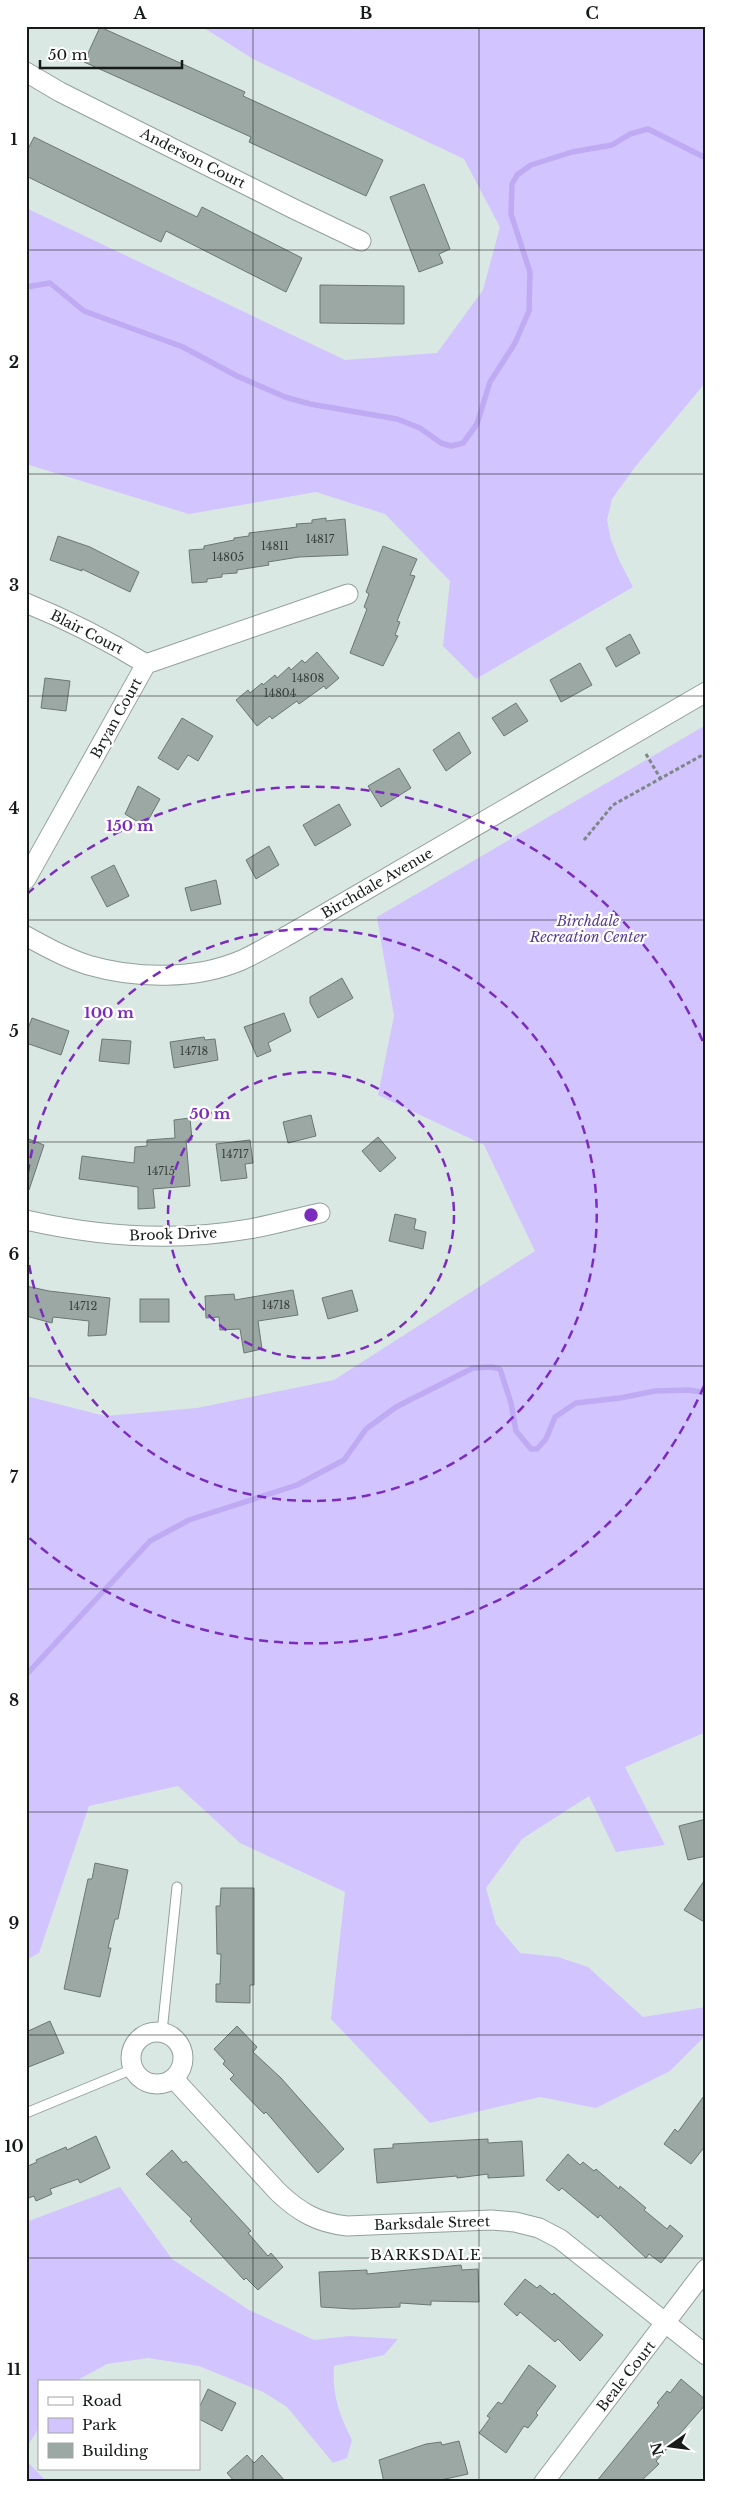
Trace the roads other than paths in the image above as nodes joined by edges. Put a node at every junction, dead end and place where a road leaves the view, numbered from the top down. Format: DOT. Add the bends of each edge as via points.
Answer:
graph roads {
  1 [pos="26,72"];
  2 [pos="361,241"];
  3 [pos="348,594"];
  4 [pos="26,603"];
  5 [pos="146,664"];
  6 [pos="706,692"];
  7 [pos="26,879"];
  8 [pos="26,936"];
  9 [pos="320,1213"];
  10 [pos="26,1220"];
  11 [pos="177,1887"];
  12 [pos="162,2032"];
  13 [pos="132,2069"];
  14 [pos="174,2079"];
  15 [pos="26,2112"];
  16 [pos="706,2269"];
  17 [pos="666,2323"];
  18 [pos="706,2355"];
  19 [pos="544,2482"];
  1 -- 2 [label="street, Anderson Court" via="60,92"];
  3 -- 5 [label="street, Bryan Court"];
  4 -- 5 [label="street, Blair Court" via="74,623"];
  5 -- 7 [label="street, Bryan Court"];
  6 -- 8 [label="street, Birchdale Avenue" via="242,960 198,972 159,975 120,972 88,965"];
  9 -- 10 [label="street, Brook Drive" via="249,1229 153,1237 66,1230"];
  11 -- 12 [label="lane"];
  12 -- 13 [label="street" via="139,2038 131,2052"];
  12 -- 14 [label="street" via="177,2040 183,2056"];
  13 -- 14 [label="street" via="152,2084"];
  13 -- 15 [label="lane"];
  14 -- 17 [label="street, Barksdale Street" via="278,2192 293,2207 311,2217 347,2226 491,2220 539,2228 560,2239"];
  16 -- 17 [label="street, Beale Court"];
  17 -- 18 [label="street, Barksdale Street"];
  17 -- 19 [label="street, Beale Court"];
}
